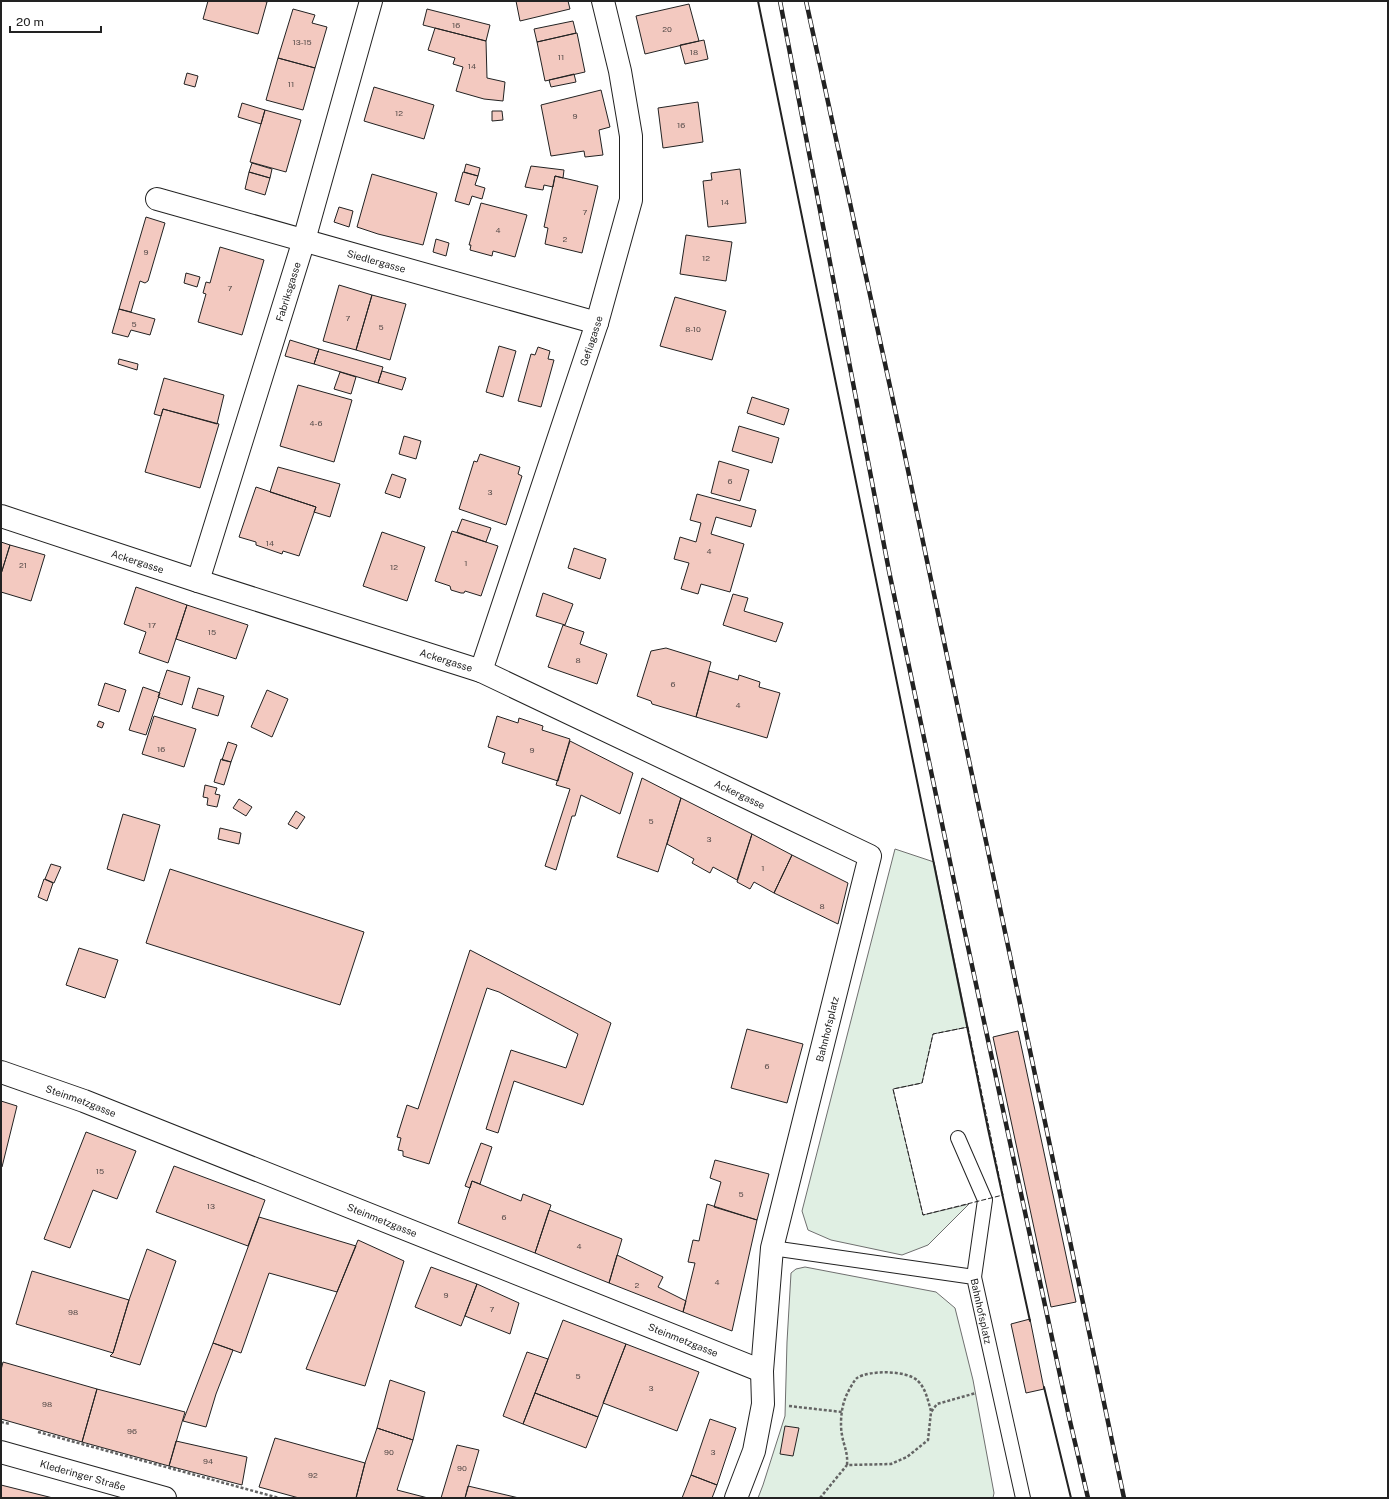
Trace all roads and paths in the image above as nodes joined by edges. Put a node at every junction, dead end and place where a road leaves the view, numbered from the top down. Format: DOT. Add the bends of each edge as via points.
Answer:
graph roads {
  1 [pos="371,1"];
  2 [pos="603,1"];
  3 [pos="157,199"];
  4 [pos="304,240"];
  5 [pos="597,323"];
  6 [pos="1,516"];
  7 [pos="198,581"];
  8 [pos="481,671"];
  9 [pos="870,856"];
  10 [pos="1,1072"];
  11 [pos="958,1138"];
  12 [pos="772,1248"];
  13 [pos="974,1277"];
  14 [pos="762,1371"];
  15 [pos="999,1388"];
  16 [pos="763,1404"];
  17 [pos="842,1412"];
  18 [pos="931,1412"];
  19 [pos="1,1422"];
  20 [pos="16,1426"];
  21 [pos="32,1430"];
  22 [pos="1,1452"];
  23 [pos="847,1465"];
  24 [pos="165,1498"];
  25 [pos="279,1498"];
  26 [pos="736,1498"];
  27 [pos="820,1498"];
  28 [pos="1023,1498"];
  1 -- 4 [label="street, Fabriksgasse"];
  2 -- 5 [label="street, Gefiagasse" via="620,71 631,136 631,200"];
  3 -- 4 [label="street, Siedlergasse"];
  4 -- 5 [label="street, Siedlergasse"];
  4 -- 7 [label="street, Fabriksgasse"];
  5 -- 8 [label="street, Gefiagasse"];
  6 -- 7 [label="street, Ackergasse"];
  7 -- 8 [label="street, Ackergasse"];
  8 -- 9 [label="street, Ackergasse"];
  9 -- 12 [label="street, Bahnhofsplatz"];
  10 -- 14 [label="street, Steinmetzgasse" via="84,1101"];
  11 -- 13 [label="lane" via="985,1200"];
  12 -- 13 [label="lane, Bahnhofsplatz"];
  12 -- 14 [label="street, Bahnhofsplatz"];
  13 -- 15 [label="lane, Bahnhofsplatz"];
  14 -- 16 [label="street, Bahnhofsplatz"];
  15 -- 18 [label="path" via="937,1404"];
  15 -- 28 [label="lane, Bahnhofsplatz"];
  16 -- 17 [label="path"];
  16 -- 26 [label="street, Bahnhofsplatz" via="754,1451"];
  17 -- 18 [label="path" via="844,1400 856,1379 894,1372 912,1376 919,1382 927,1396"];
  17 -- 23 [label="path" via="841,1433 848,1454"];
  18 -- 23 [label="path" via="928,1440 907,1457 891,1464"];
  19 -- 20 [label="path"];
  21 -- 25 [label="path"];
  22 -- 24 [label="street, Klederinger Straße"];
  23 -- 27 [label="path"];
}
